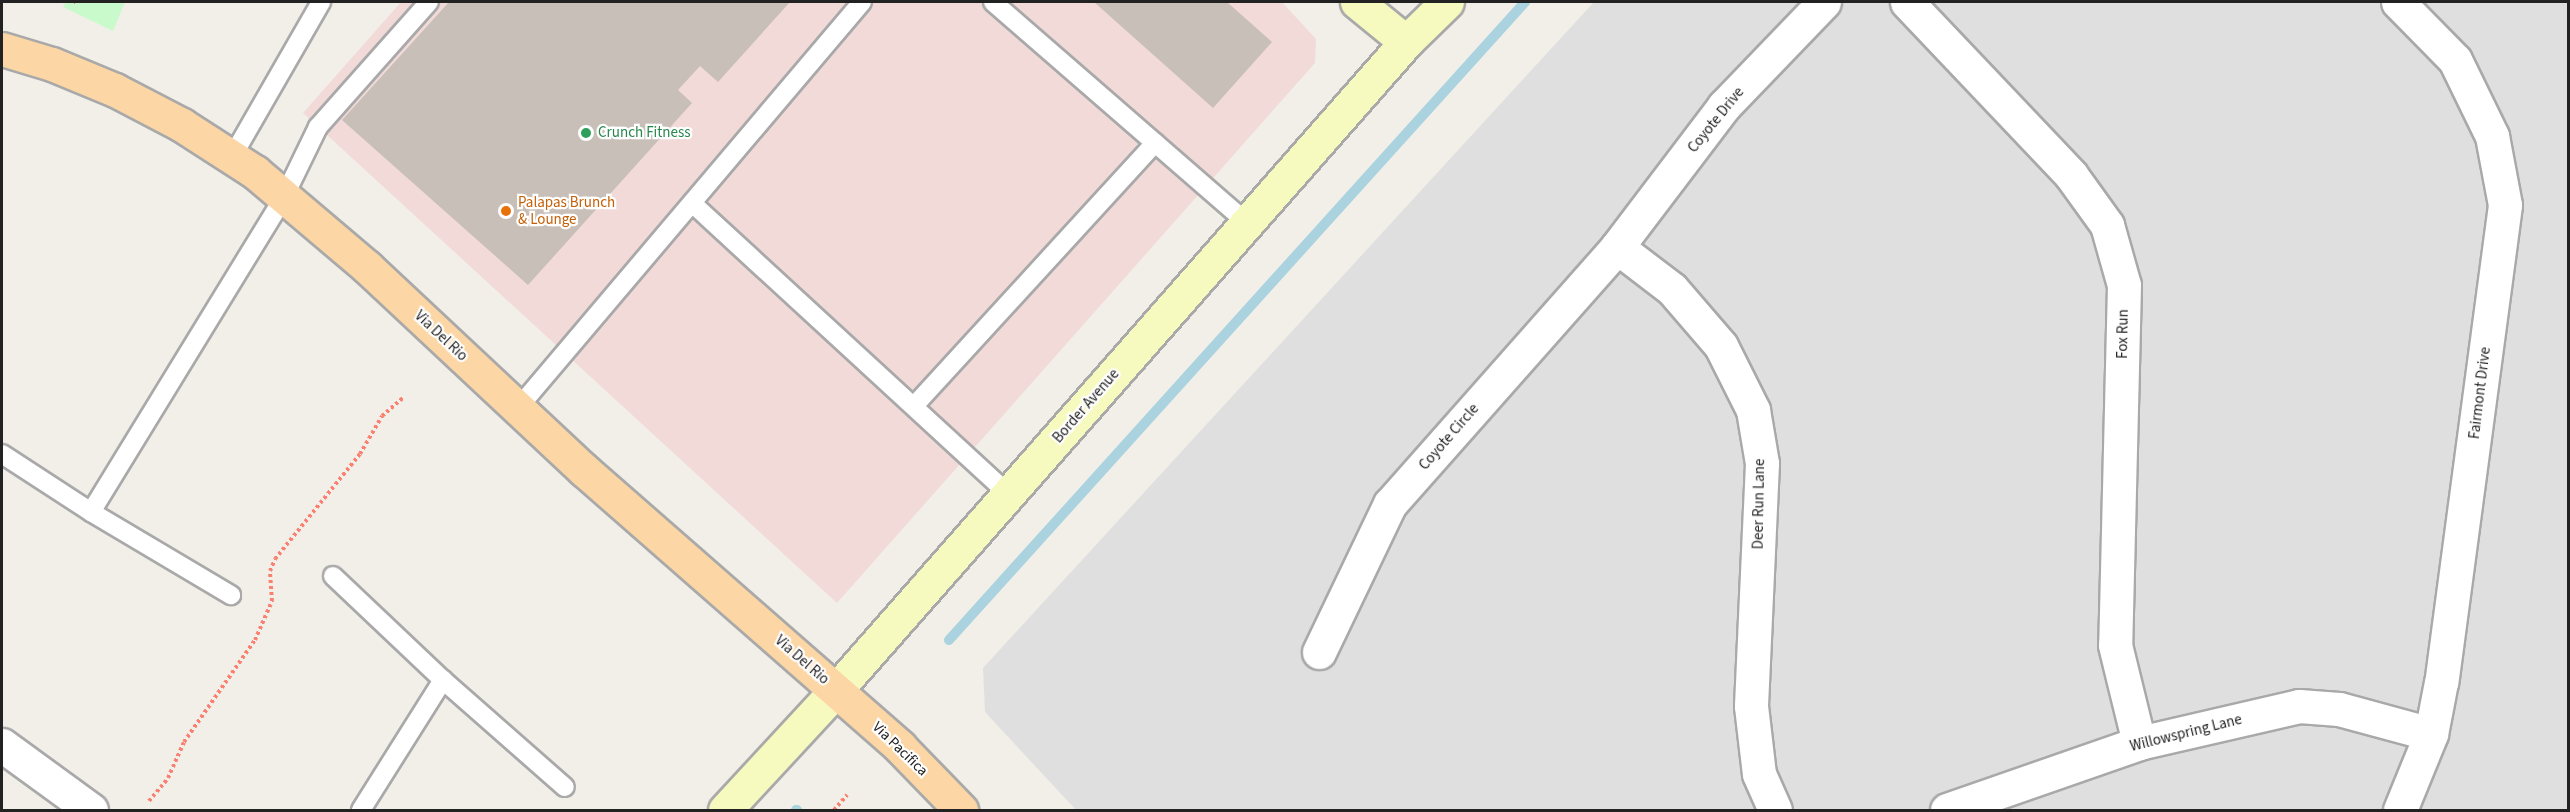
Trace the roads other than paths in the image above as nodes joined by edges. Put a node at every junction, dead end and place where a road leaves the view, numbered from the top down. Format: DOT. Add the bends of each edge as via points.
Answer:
graph roads {
  1 [pos="321,2"];
  2 [pos="429,2"];
  3 [pos="862,2"];
  4 [pos="993,2"];
  5 [pos="1357,2"];
  6 [pos="1447,2"];
  7 [pos="1824,2"];
  8 [pos="1907,2"];
  9 [pos="2398,2"];
  10 [pos="1406,42"];
  11 [pos="2,49"];
  12 [pos="1155,143"];
  13 [pos="232,157"];
  14 [pos="284,197"];
  15 [pos="692,203"];
  16 [pos="1247,223"];
  17 [pos="1617,247"];
  18 [pos="914,406"];
  19 [pos="518,408"];
  20 [pos="2,454"];
  21 [pos="1008,494"];
  22 [pos="91,512"];
  23 [pos="333,576"];
  24 [pos="231,595"];
  25 [pos="1319,652"];
  26 [pos="443,680"];
  27 [pos="836,690"];
  28 [pos="2431,734"];
  29 [pos="2139,743"];
  30 [pos="2,745"];
  31 [pos="565,787"];
  32 [pos="91,810"];
  33 [pos="361,810"];
  34 [pos="725,810"];
  35 [pos="961,810"];
  36 [pos="1774,810"];
  37 [pos="1947,810"];
  38 [pos="2400,810"];
  1 -- 13 [label="lane"];
  2 -- 14 [label="lane" via="318,127"];
  3 -- 15 [label="lane"];
  4 -- 12 [label="lane"];
  5 -- 10 [label="street"];
  6 -- 10 [label="street, Border Avenue"];
  7 -- 17 [label="street, Coyote Drive" via="1724,106"];
  8 -- 29 [label="street, Fox Run" via="2071,175 2107,225 2124,285 2115,645"];
  9 -- 28 [label="street, Fairmont Drive" via="2455,60 2492,136 2505,205 2448,635"];
  10 -- 16 [label="street, Border Avenue"];
  11 -- 13 [label="main road, Via Del Rio" via="116,90"];
  12 -- 16 [label="lane"];
  12 -- 18 [label="lane"];
  13 -- 14 [label="main road, Via Del Rio"];
  14 -- 19 [label="main road, Via Del Rio" via="367,267"];
  14 -- 22 [label="lane"];
  15 -- 18 [label="lane"];
  15 -- 19 [label="lane"];
  16 -- 21 [label="street, Border Avenue"];
  17 -- 25 [label="street, Coyote Circle" via="1390,504"];
  17 -- 36 [label="street, Deer Run Lane" via="1672,289 1721,346 1753,410 1762,463 1751,706 1759,774"];
  18 -- 21 [label="lane"];
  19 -- 27 [label="main road, Via Del Rio"];
  20 -- 22 [label="lane"];
  21 -- 27 [label="street, Border Avenue"];
  22 -- 24 [label="lane"];
  23 -- 26 [label="lane"];
  26 -- 31 [label="lane"];
  26 -- 33 [label="lane"];
  27 -- 34 [label="street, Border Avenue"];
  27 -- 35 [label="main road, Via Pacifica" via="900,747"];
  28 -- 29 [label="street, Willowspring Lane" via="2339,709 2299,706"];
  28 -- 38 [label="street, Fairmont Drive"];
  29 -- 37 [label="street, Willowspring Lane"];
  30 -- 32 [label="street"];
}
